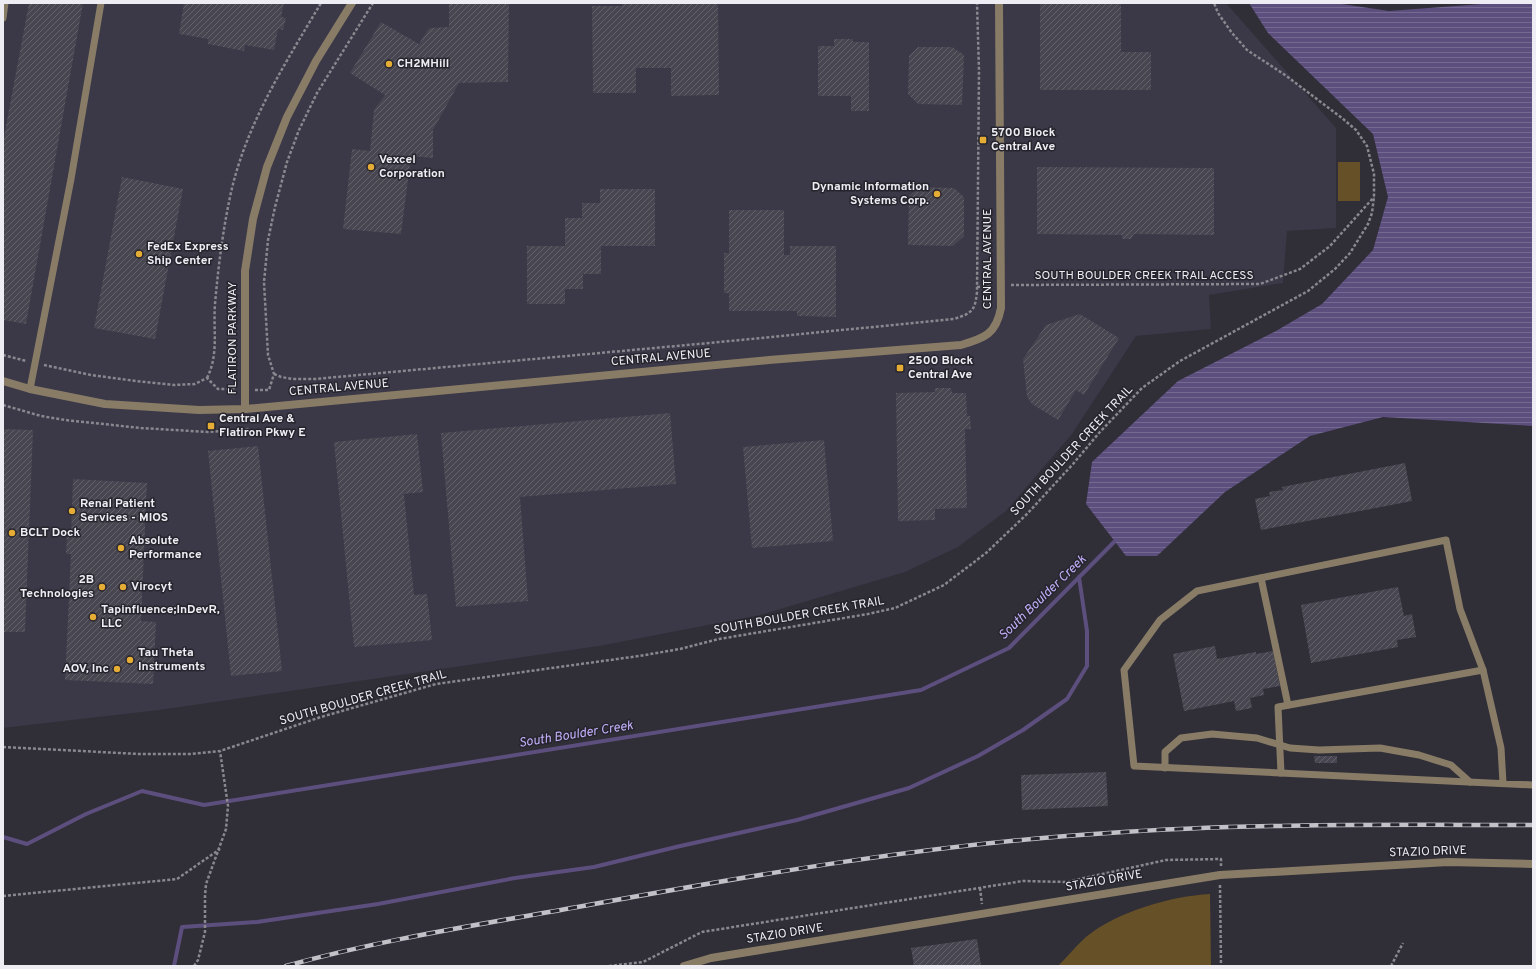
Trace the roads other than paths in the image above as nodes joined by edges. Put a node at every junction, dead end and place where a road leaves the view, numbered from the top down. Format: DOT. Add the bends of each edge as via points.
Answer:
graph roads {
  1 [pos="5,3"];
  2 [pos="101,3"];
  3 [pos="352,3"];
  4 [pos="999,3"];
  5 [pos="3,18"];
  6 [pos="3,381"];
  7 [pos="30,389"];
  8 [pos="245,409"];
  9 [pos="1261,578"];
  10 [pos="1483,670"];
  11 [pos="1288,705"];
  12 [pos="1280,745"];
  13 [pos="1165,768"];
  14 [pos="1281,773"];
  15 [pos="1470,782"];
  16 [pos="1503,783"];
  17 [pos="1533,785"];
  18 [pos="1533,864"];
  19 [pos="684,966"];
  1 -- 5 [label="lane"];
  2 -- 7 [label="lane"];
  3 -- 8 [label="street, FLATIRON PARKWAY" via="316,60 287,117 267,167 253,219 245,271"];
  4 -- 8 [label="street, CENTRAL AVENUE" via="1002,286 1000,316 991,332 983,338 961,344"];
  6 -- 7 [label="street, CENTRAL AVENUE"];
  7 -- 8 [label="street, CENTRAL AVENUE" via="105,404 199,410"];
  9 -- 10 [label="lane" via="1446,540 1460,609"];
  9 -- 11 [label="lane"];
  9 -- 13 [label="lane" via="1198,591 1160,620 1124,670 1134,766"];
  10 -- 11 [label="lane"];
  10 -- 16 [label="lane" via="1501,748"];
  11 -- 12 [label="lane" via="1278,707"];
  12 -- 13 [label="lane" via="1257,738 1212,734 1181,738 1165,752"];
  12 -- 14 [label="lane"];
  12 -- 15 [label="lane" via="1319,750 1380,748 1419,755 1451,765"];
  13 -- 14 [label="lane"];
  14 -- 15 [label="lane"];
  15 -- 16 [label="lane"];
  16 -- 17 [label="lane"];
  18 -- 19 [label="street, STAZIO DRIVE" via="1448,862 1220,875 711,958"];
}
